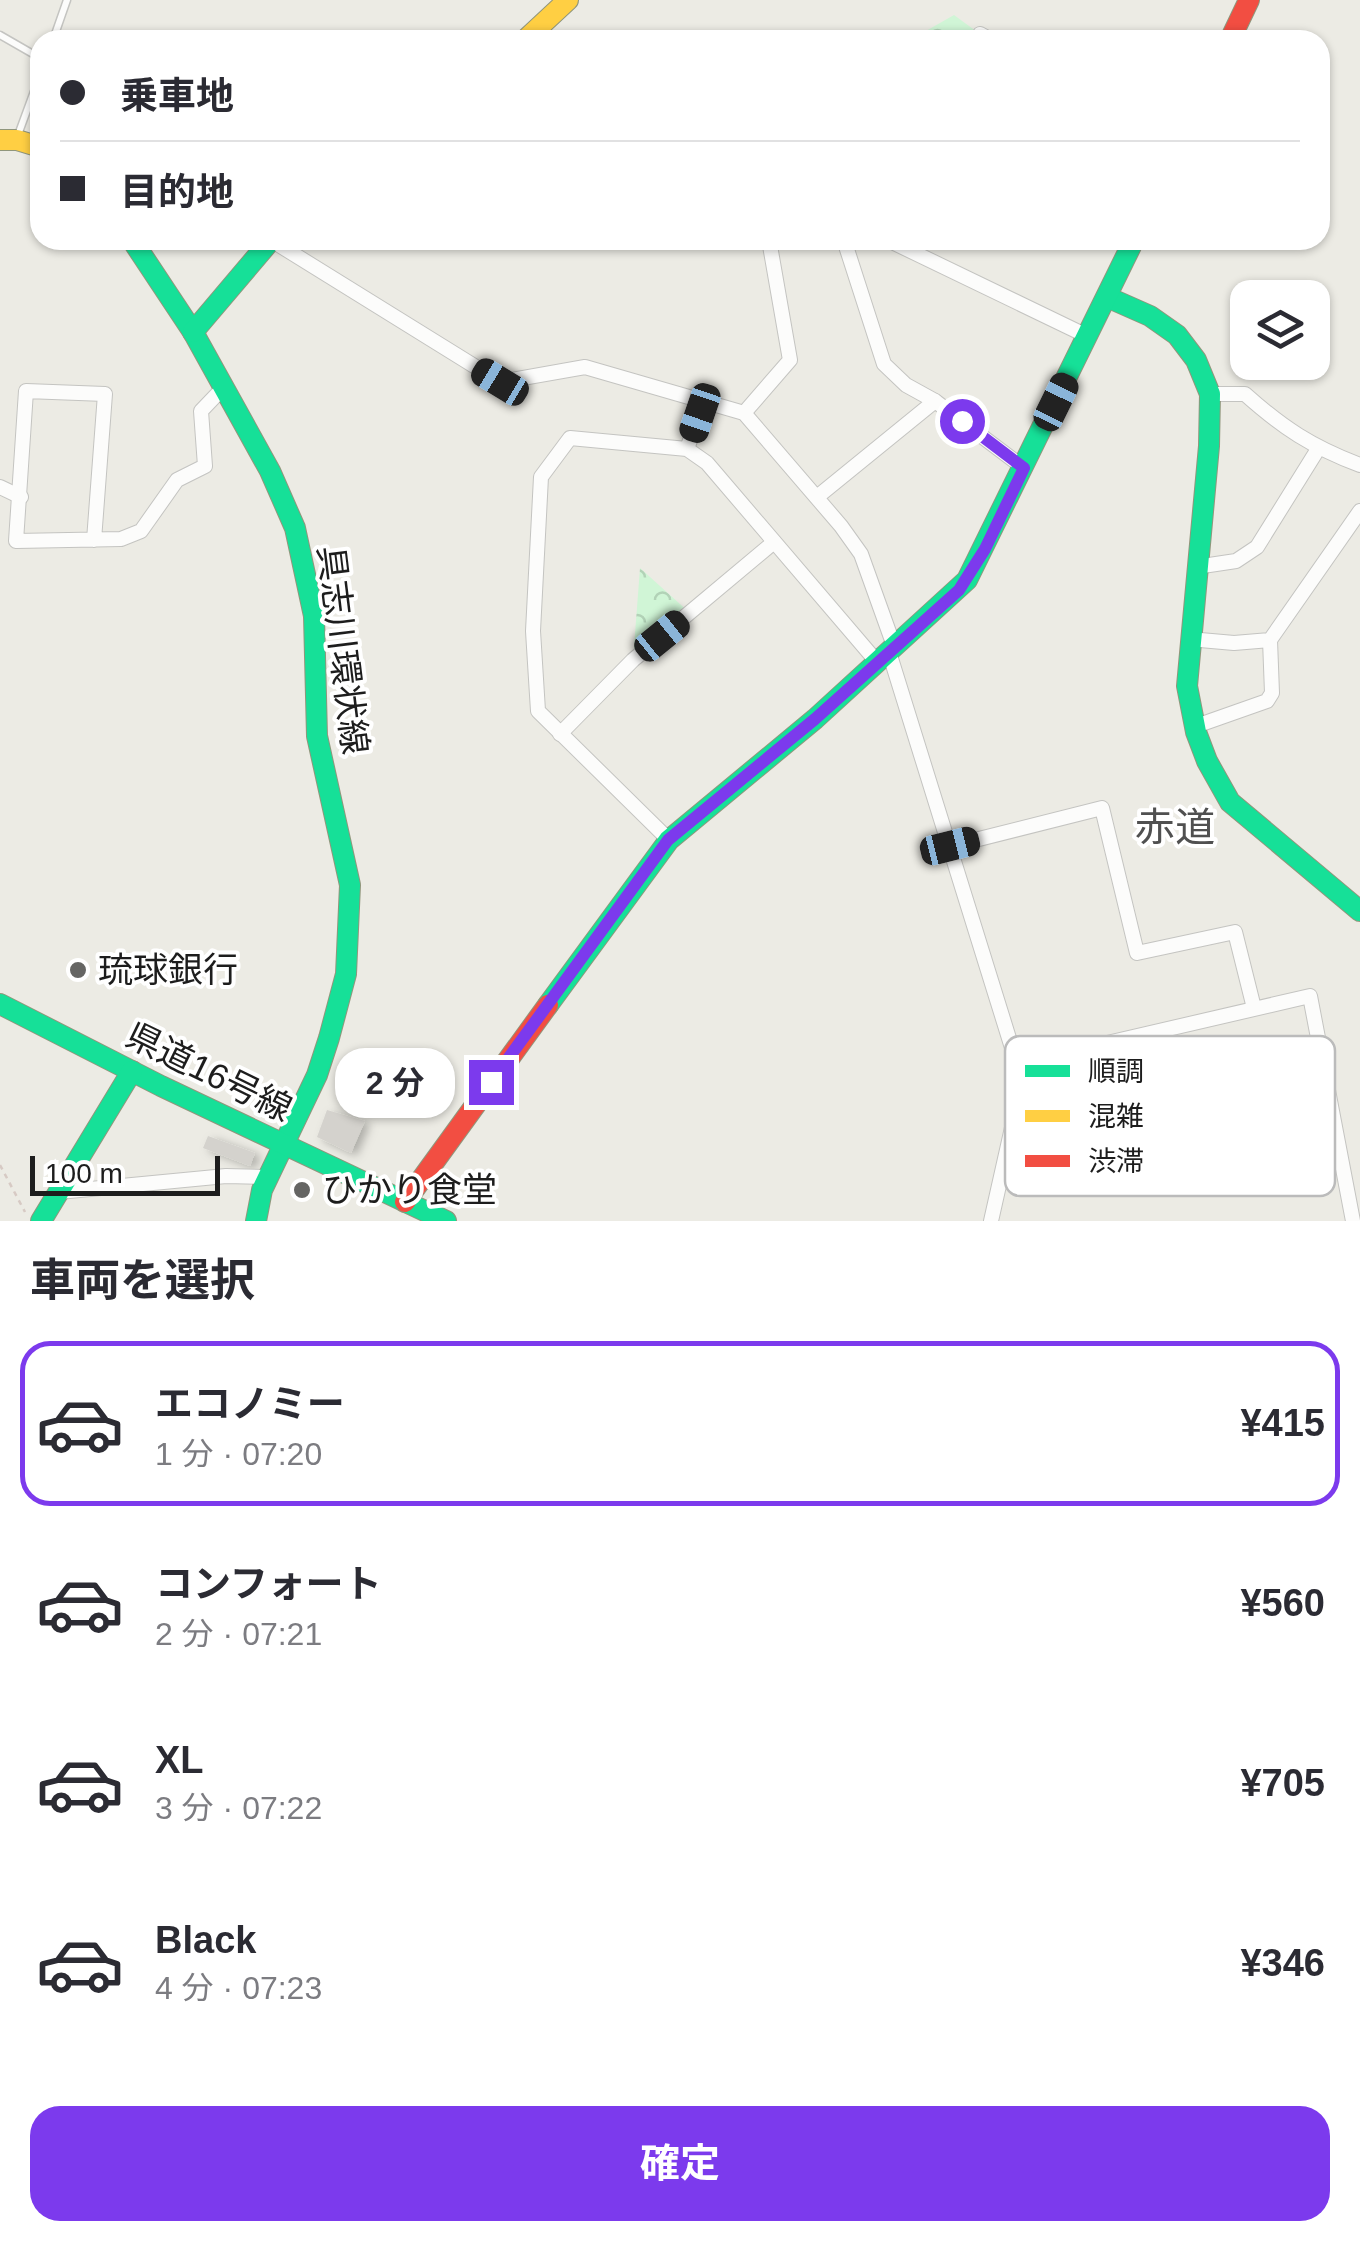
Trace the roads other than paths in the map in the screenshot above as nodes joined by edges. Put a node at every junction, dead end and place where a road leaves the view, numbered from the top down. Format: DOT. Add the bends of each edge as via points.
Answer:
graph roads {
  1 [pos="67,0"];
  2 [pos="568,0"];
  3 [pos="1249,0"];
  4 [pos="56,30"];
  5 [pos="536,30"];
  6 [pos="1235,30"];
  7 [pos="0,34"];
  8 [pos="30,52"];
  9 [pos="30,96"];
  10 [pos="8,140"];
  11 [pos="139,250"];
  12 [pos="263,250"];
  13 [pos="287,250"];
  14 [pos="770,250"];
  15 [pos="847,250"];
  16 [pos="909,250"];
  17 [pos="1129,250"];
  18 [pos="1107,297"];
  19 [pos="193,332"];
  20 [pos="1087,336"];
  21 [pos="223,388"];
  22 [pos="1210,394"];
  23 [pos="935,400"];
  24 [pos="703,403"];
  25 [pos="744,412"];
  26 [pos="1318,448"];
  27 [pos="687,449"];
  28 [pos="1360,464"];
  29 [pos="1024,468"];
  30 [pos="0,487"];
  31 [pos="20,497"];
  32 [pos="817,497"];
  33 [pos="1360,510"];
  34 [pos="94,540"];
  35 [pos="774,542"];
  36 [pos="1196,567"];
  37 [pos="1189,639"];
  38 [pos="1270,640"];
  39 [pos="887,653"];
  40 [pos="1196,726"];
  41 [pos="560,734"];
  42 [pos="668,840"];
  43 [pos="950,846"];
  44 [pos="1360,911"];
  45 [pos="0,1004"];
  46 [pos="1254,1008"];
  47 [pos="1008,1036"];
  48 [pos="1137,1036"];
  49 [pos="1318,1036"];
  50 [pos="132,1072"];
  51 [pos="1335,1126"];
  52 [pos="285,1145"];
  53 [pos="1005,1159"];
  54 [pos="268,1177"];
  55 [pos="58,1192"];
  56 [pos="405,1202"];
  57 [pos="36,1219"];
  58 [pos="256,1221"];
  59 [pos="446,1221"];
  60 [pos="991,1221"];
  61 [pos="1353,1221"];
  1 -- 4 [label="lane"];
  2 -- 5 [label="street"];
  3 -- 6 [label="street"];
  7 -- 8 [label="lane"];
  9 -- 10 [label="lane"];
  11 -- 19 [label="street, 具志川環状線"];
  12 -- 19 [label="street"];
  13 -- 24 [label="street" via="500,382 584,367"];
  14 -- 25 [label="street" via="790,360"];
  15 -- 23 [label="street" via="884,364"];
  16 -- 20 [label="street"];
  17 -- 18 [label="street"];
  18 -- 20 [label="street"];
  18 -- 22 [label="street" via="1177,334"];
  19 -- 21 [label="street, 具志川環状線"];
  20 -- 29 [label="street"];
  21 -- 34 [label="street" via="201,411 205,466 177,480 142,531"];
  21 -- 52 [label="street, 具志川環状線" via="284,499 303,558 314,616 316,736 350,886 349,944 334,1021"];
  22 -- 26 [label="street" via="1245,394"];
  22 -- 36 [label="street"];
  23 -- 29 [label="street"];
  23 -- 32 [label="street"];
  24 -- 25 [label="street"];
  24 -- 27 [label="street"];
  25 -- 32 [label="street"];
  26 -- 28 [label="street"];
  26 -- 36 [label="street" via="1257,547 1236,561"];
  27 -- 35 [label="street" via="707,463"];
  27 -- 41 [label="street" via="570,438 540,477 533,631 538,711"];
  29 -- 39 [label="street" via="967,580"];
  30 -- 31 [label="street"];
  31 -- 34 [label="street" via="16,541"];
  31 -- 34 [label="street" via="26,392 105,394"];
  32 -- 39 [label="street" via="861,554"];
  33 -- 38 [label="street"];
  35 -- 39 [label="street"];
  35 -- 41 [label="street" via="633,660"];
  36 -- 37 [label="street"];
  37 -- 38 [label="street"];
  37 -- 40 [label="street" via="1187,686"];
  38 -- 40 [label="street" via="1267,701"];
  39 -- 42 [label="street"];
  39 -- 43 [label="street"];
  40 -- 44 [label="street" via="1216,784 1230,802"];
  41 -- 42 [label="street"];
  42 -- 56 [label="street"];
  43 -- 46 [label="street" via="1102,808 1138,953 1235,932"];
  43 -- 47 [label="street"];
  45 -- 50 [label="street, 県道16号線"];
  46 -- 48 [label="street"];
  46 -- 49 [label="street" via="1310,996"];
  50 -- 52 [label="street, 県道16号線"];
  50 -- 55 [label="street"];
  51 -- 61 [label="street"];
  52 -- 54 [label="street, 具志川環状線"];
  52 -- 56 [label="street, 県道16号線"];
  53 -- 60 [label="street"];
  54 -- 55 [label="street"];
  54 -- 58 [label="street, 具志川環状線"];
  55 -- 57 [label="street"];
  56 -- 59 [label="street, 県道16号線"];
}
